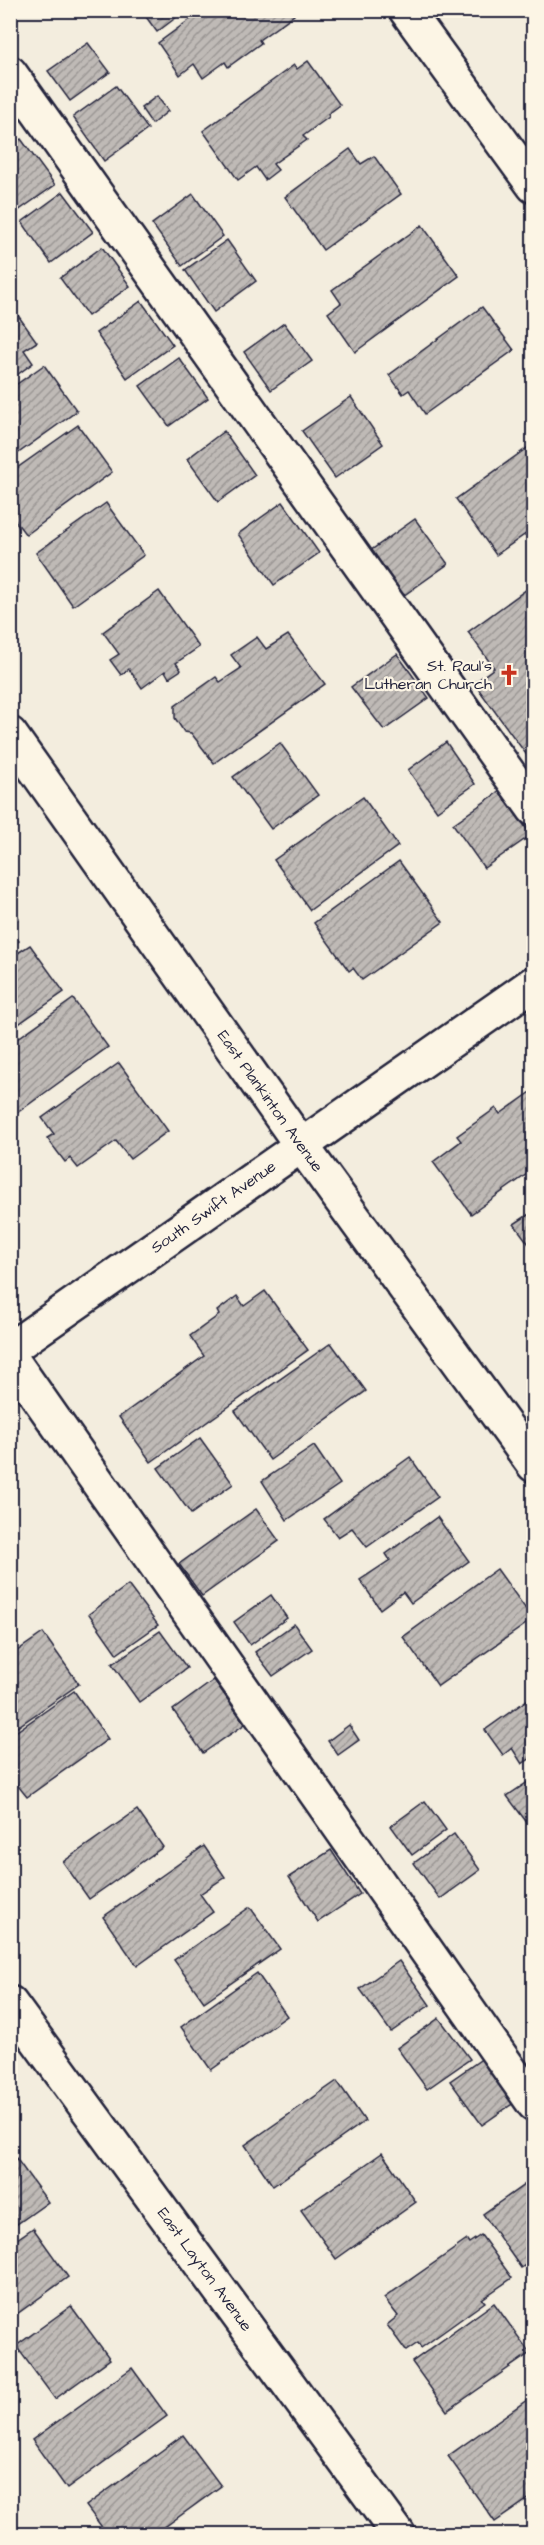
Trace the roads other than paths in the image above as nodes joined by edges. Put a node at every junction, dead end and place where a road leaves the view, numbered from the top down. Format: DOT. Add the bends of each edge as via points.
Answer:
graph roads {
  1 [pos="406,10"];
  2 [pos="10,73"];
  3 [pos="534,186"];
  4 [pos="10,734"];
  5 [pos="534,809"];
  6 [pos="534,983"];
  7 [pos="301,1145"];
  8 [pos="10,1349"];
  9 [pos="10,1357"];
  10 [pos="534,1465"];
  11 [pos="10,2003"];
  12 [pos="534,2104"];
  13 [pos="398,2535"];
  1 -- 3 [label="street"];
  2 -- 5 [label="street"];
  4 -- 7 [label="street, East Plankinton Avenue"];
  6 -- 7 [label="street, South Swift Avenue"];
  7 -- 8 [label="street, South Swift Avenue"];
  7 -- 10 [label="street, East Plankinton Avenue"];
  9 -- 12 [label="street"];
  11 -- 13 [label="street, East Layton Avenue"];
}
